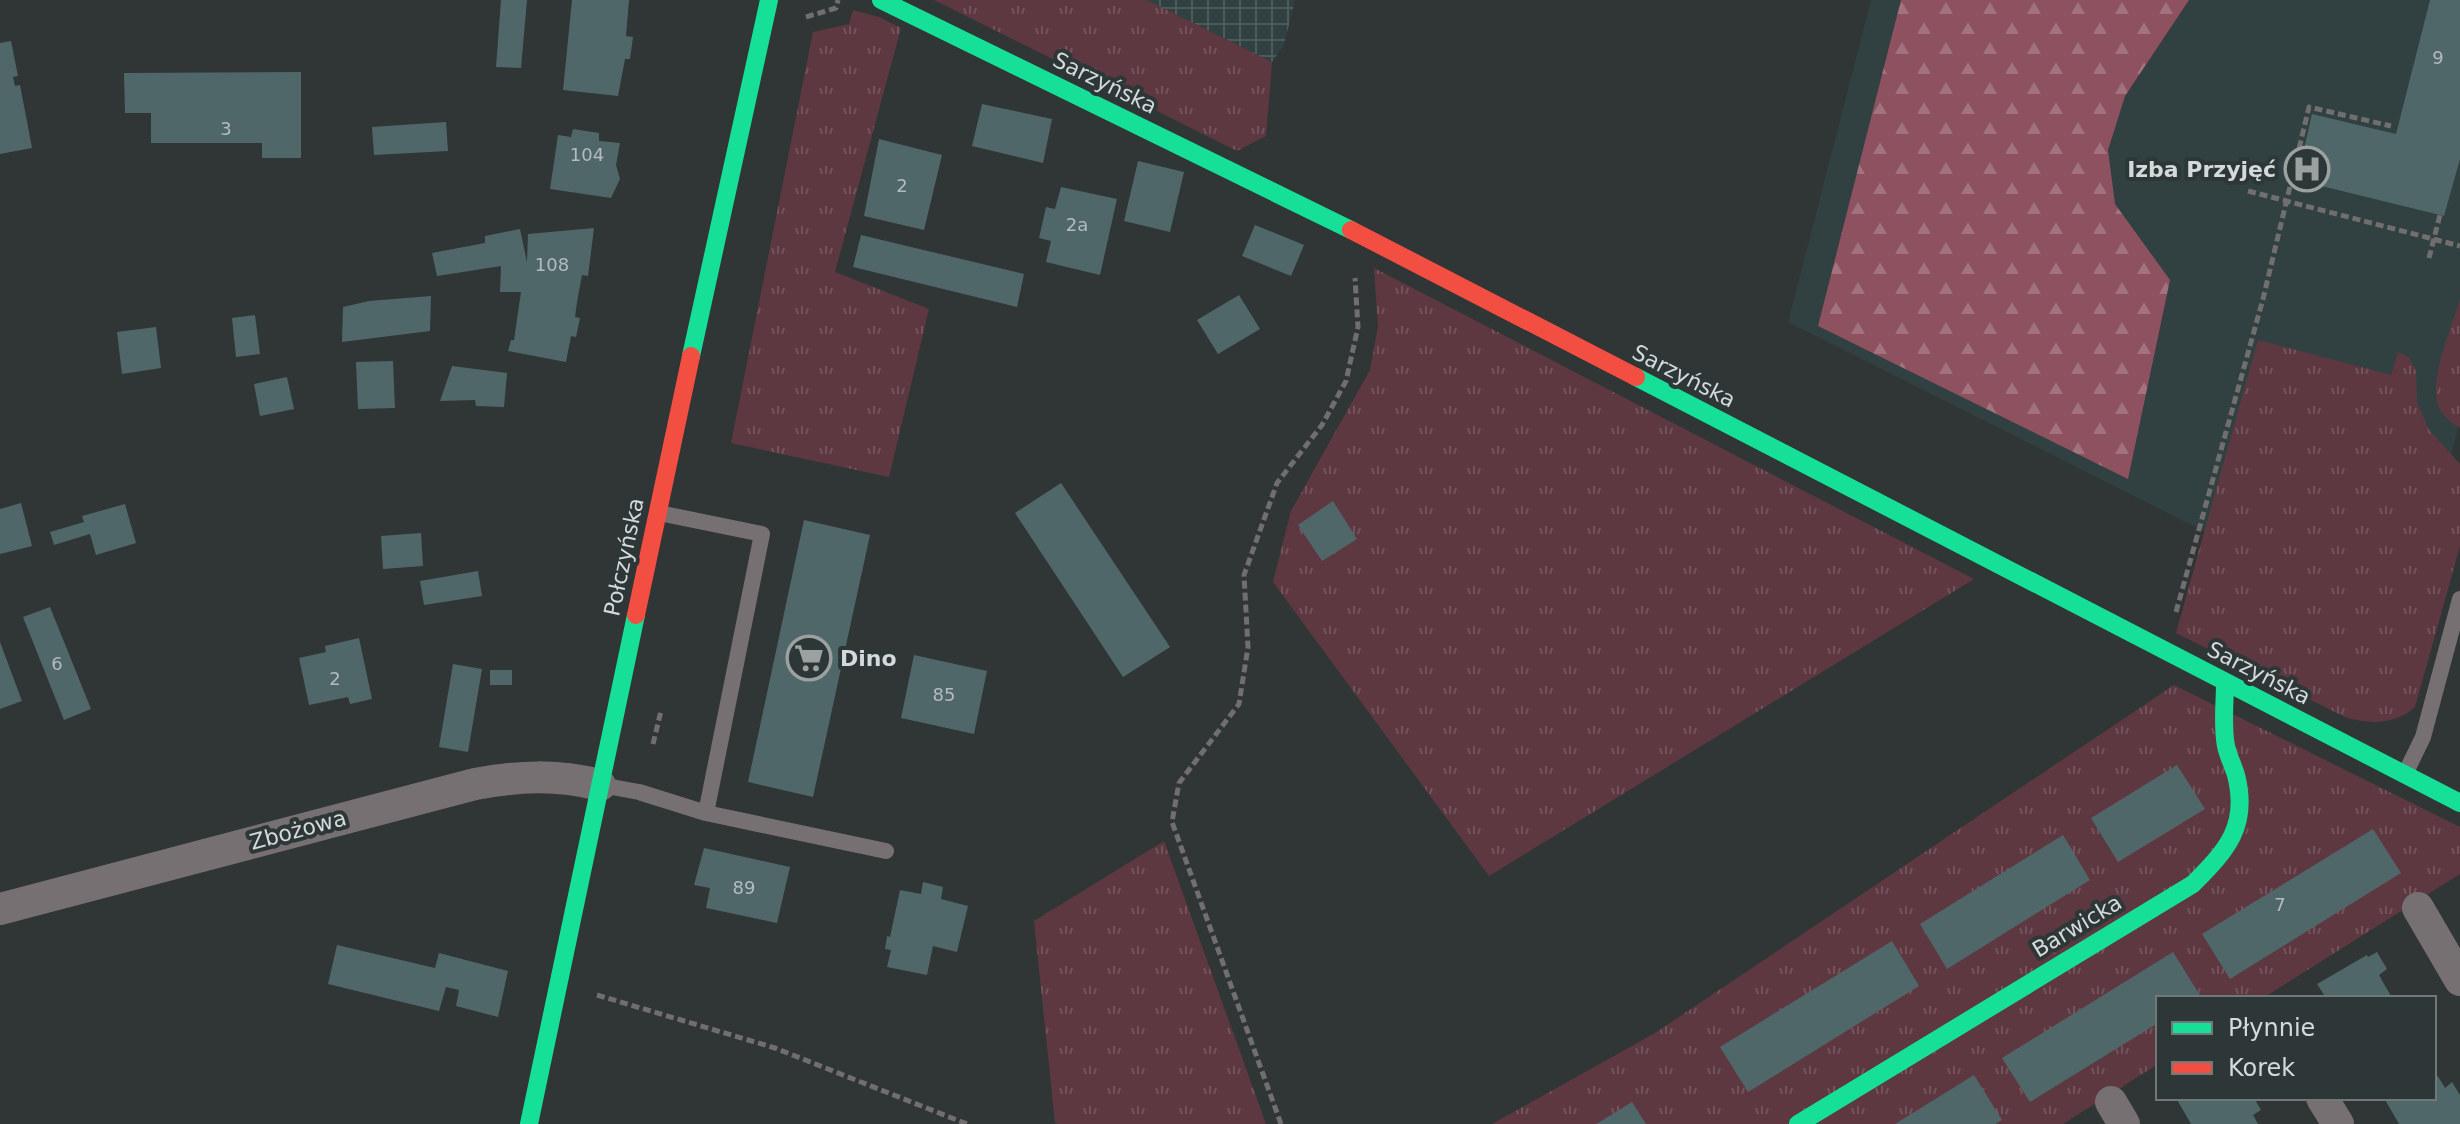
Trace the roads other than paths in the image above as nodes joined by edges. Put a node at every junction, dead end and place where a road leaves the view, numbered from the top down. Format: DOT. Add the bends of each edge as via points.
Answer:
graph roads {
  1 [pos="769,0"];
  2 [pos="881,0"];
  3 [pos="657,513"];
  4 [pos="2460,599"];
  5 [pos="2225,683"];
  6 [pos="2405,774"];
  7 [pos="600,785"];
  8 [pos="2460,803"];
  9 [pos="706,813"];
  10 [pos="886,851"];
  11 [pos="2418,908"];
  12 [pos="0,909"];
  13 [pos="2460,980"];
  14 [pos="2323,1100"];
  15 [pos="529,1124"];
  16 [pos="1798,1124"];
  17 [pos="2338,1124"];
  1 -- 3 [label="street, Połczyńska"];
  2 -- 5 [label="street, Sarzyńska" via="1339,224"];
  3 -- 7 [label="street, Połczyńska"];
  3 -- 9 [label="lane" via="762,534"];
  4 -- 6 [label="lane" via="2423,737"];
  5 -- 6 [label="street, Sarzyńska"];
  5 -- 16 [label="street, Barwicka" via="2225,741 2242,809 2238,827 2218,860 2193,884"];
  6 -- 8 [label="street, Sarzyńska"];
  7 -- 9 [label="lane"];
  7 -- 12 [label="street, Zbożowa" via="538,776 475,784"];
  7 -- 15 [label="street, Połczyńska"];
  9 -- 10 [label="lane"];
  11 -- 13 [label="street"];
  14 -- 17 [label="street"];
}
